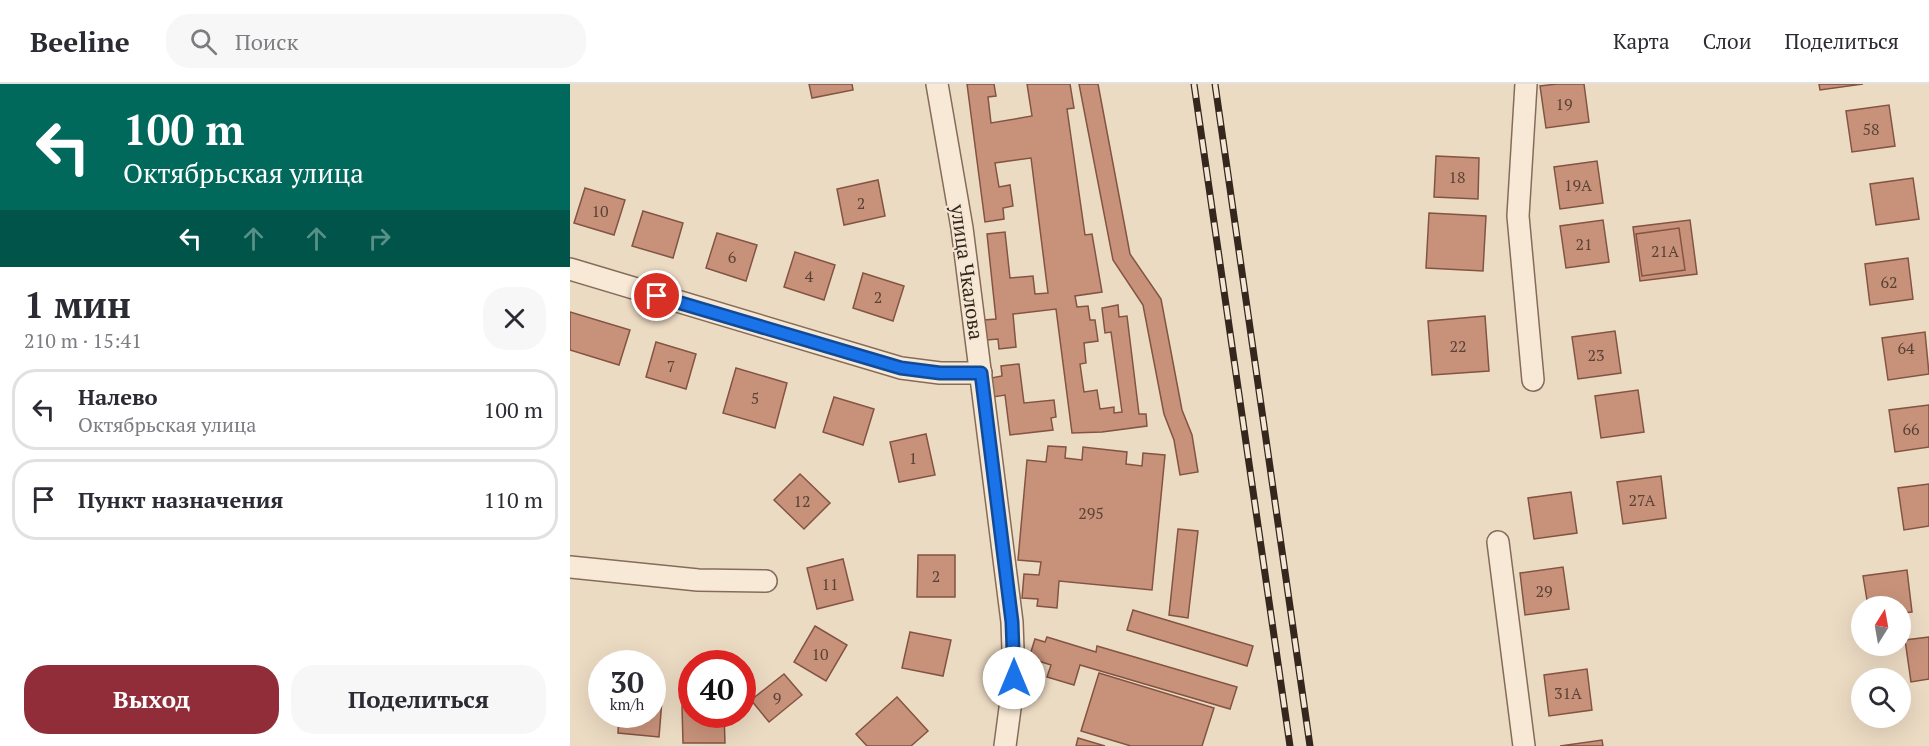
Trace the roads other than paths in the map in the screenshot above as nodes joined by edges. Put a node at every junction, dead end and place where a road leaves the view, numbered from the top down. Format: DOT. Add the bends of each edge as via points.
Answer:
graph roads {
  1 [pos="937,84"];
  2 [pos="1526,84"];
  3 [pos="570,269"];
  4 [pos="981,373"];
  5 [pos="1533,380"];
  6 [pos="1498,542"];
  7 [pos="570,567"];
  8 [pos="766,581"];
  9 [pos="1005,746"];
  10 [pos="1524,746"];
  1 -- 4 [label="street, улица Чкалова" via="962,228"];
  2 -- 5 [label="street" via="1518,216"];
  3 -- 4 [label="street" via="901,368"];
  4 -- 9 [label="street, улица Чкалова" via="1012,622 1014,678"];
  6 -- 10 [label="street"];
  7 -- 8 [label="street" via="669,578"];
}
